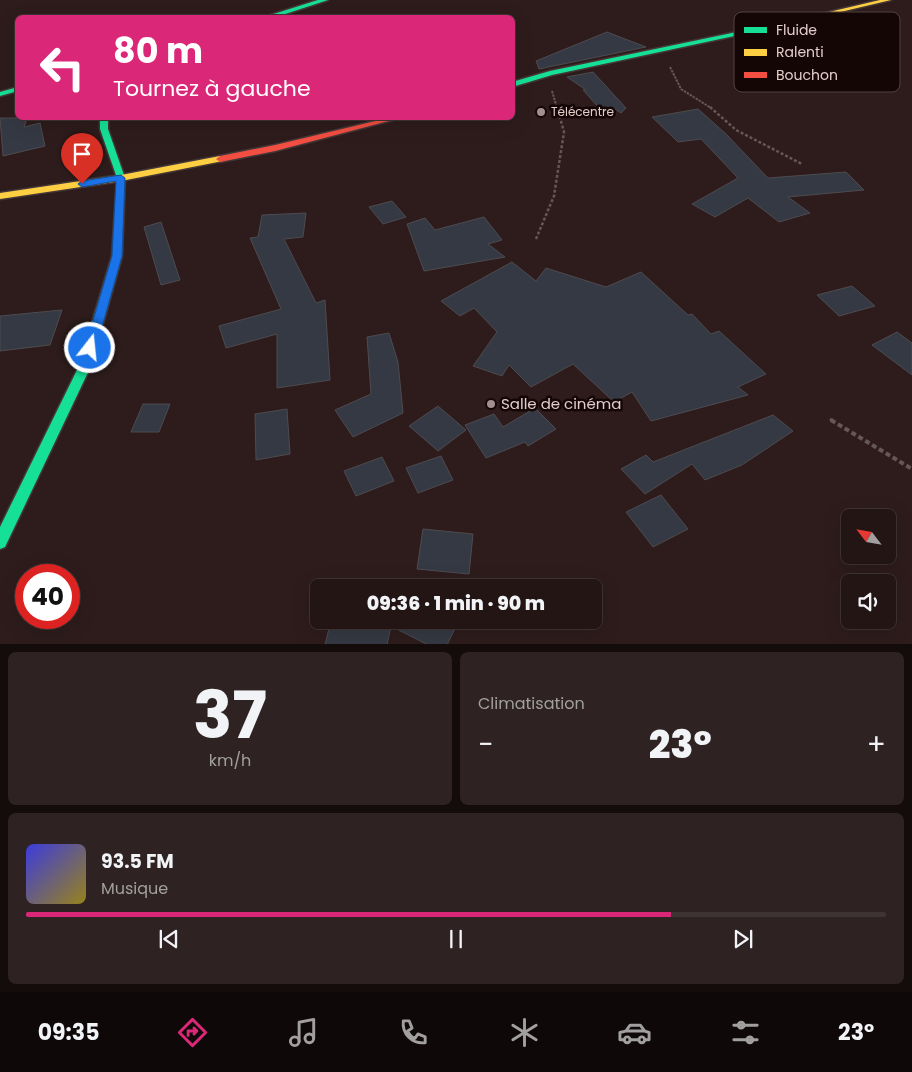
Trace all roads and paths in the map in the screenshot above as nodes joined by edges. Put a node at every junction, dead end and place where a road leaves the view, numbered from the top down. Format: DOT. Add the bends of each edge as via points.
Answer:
graph roads {
  1 [pos="325,0"];
  2 [pos="888,0"];
  3 [pos="835,12"];
  4 [pos="274,15"];
  5 [pos="734,35"];
  6 [pos="662,51"];
  7 [pos="550,73"];
  8 [pos="515,84"];
  9 [pos="15,90"];
  10 [pos="0,94"];
  11 [pos="104,120"];
  12 [pos="388,120"];
  13 [pos="802,164"];
  14 [pos="121,178"];
  15 [pos="0,196"];
  16 [pos="536,239"];
  17 [pos="830,419"];
  18 [pos="912,469"];
  19 [pos="0,542"];
  1 -- 4 [label="main road"];
  2 -- 3 [label="main road"];
  5 -- 6 [label="main road"];
  6 -- 7 [label="main road"];
  6 -- 13 [label="path" via="681,89 705,103 736,130"];
  7 -- 8 [label="main road"];
  7 -- 16 [label="path" via="564,132 554,196"];
  9 -- 10 [label="main road"];
  11 -- 14 [label="main road" via="104,130"];
  12 -- 14 [label="main road" via="275,148"];
  14 -- 15 [label="main road"];
  14 -- 19 [label="main road" via="117,256 85,366"];
  17 -- 18 [label="path"];
}
